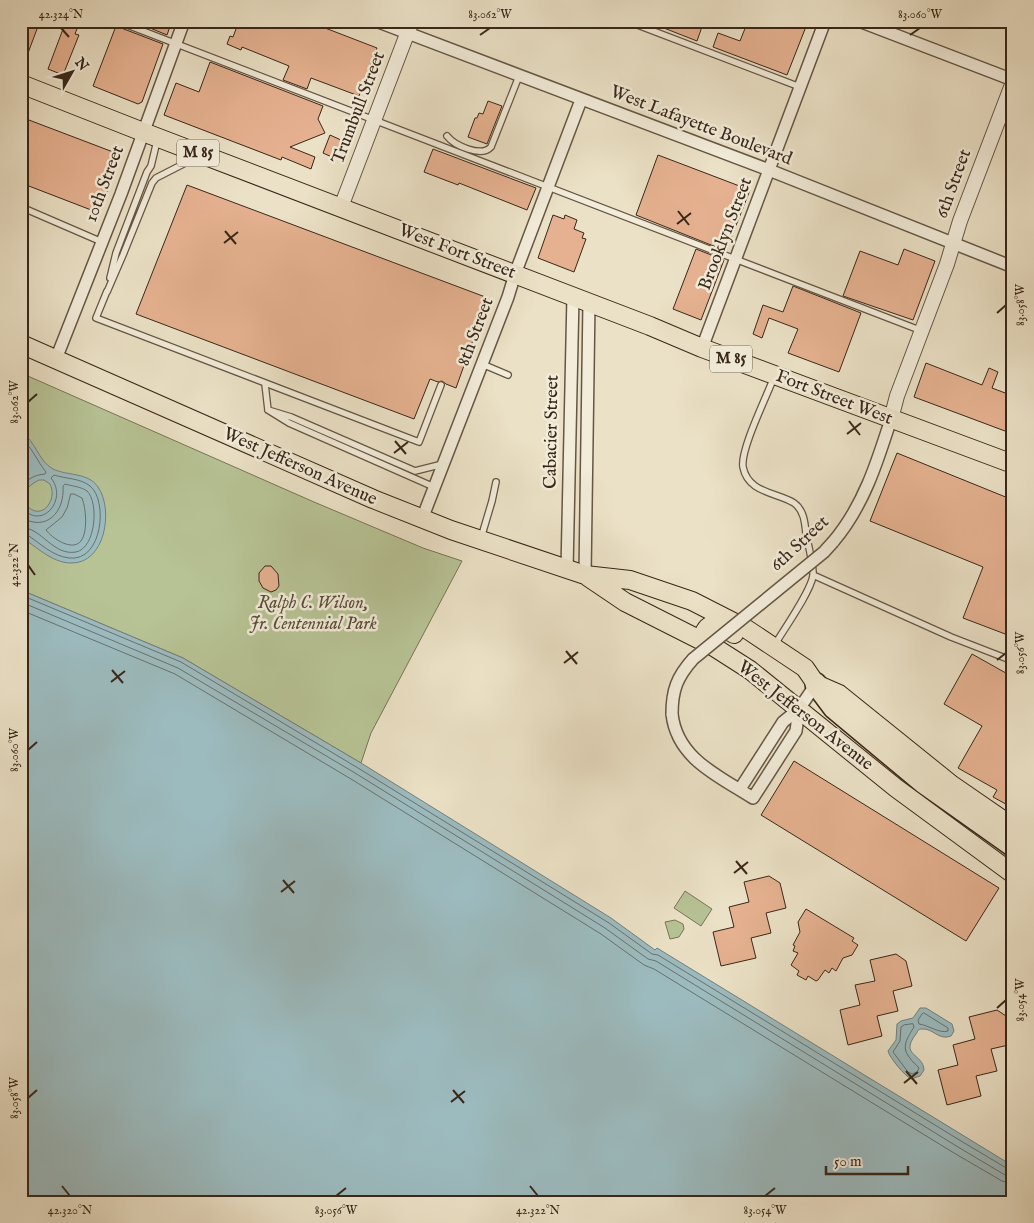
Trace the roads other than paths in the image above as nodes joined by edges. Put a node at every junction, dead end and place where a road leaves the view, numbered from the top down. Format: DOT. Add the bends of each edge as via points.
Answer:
graph roads {
  1 [pos="117,21"];
  2 [pos="184,21"];
  3 [pos="376,21"];
  4 [pos="627,21"];
  5 [pos="825,21"];
  6 [pos="859,21"];
  7 [pos="410,28"];
  8 [pos="175,44"];
  9 [pos="518,76"];
  10 [pos="1013,81"];
  11 [pos="21,84"];
  12 [pos="800,87"];
  13 [pos="581,100"];
  14 [pos="374,121"];
  15 [pos="151,135"];
  16 [pos="447,136"];
  17 [pos="201,154"];
  18 [pos="769,170"];
  19 [pos="548,187"];
  20 [pos="21,207"];
  21 [pos="341,207"];
  22 [pos="102,242"];
  23 [pos="953,243"];
  24 [pos="735,259"];
  25 [pos="1013,266"];
  26 [pos="515,274"];
  27 [pos="107,290"];
  28 [pos="581,299"];
  29 [pos="922,331"];
  30 [pos="21,344"];
  31 [pos="702,348"];
  32 [pos="56,359"];
  33 [pos="482,364"];
  34 [pos="508,375"];
  35 [pos="775,375"];
  36 [pos="265,384"];
  37 [pos="441,385"];
  38 [pos="268,410"];
  39 [pos="891,419"];
  40 [pos="444,464"];
  41 [pos="1013,464"];
  42 [pos="496,482"];
  43 [pos="434,487"];
  44 [pos="422,519"];
  45 [pos="480,541"];
  46 [pos="567,569"];
  47 [pos="585,575"];
  48 [pos="813,575"];
  49 [pos="714,647"];
  50 [pos="773,647"];
  51 [pos="794,661"];
  52 [pos="1013,661"];
  53 [pos="816,684"];
  54 [pos="799,709"];
  55 [pos="740,789"];
  56 [pos="1013,827"];
  57 [pos="1013,846"];
  58 [pos="1013,874"];
  1 -- 8 [label="lane"];
  2 -- 8 [label="street, 10th Street"];
  3 -- 7 [label="street, West Lafayette Boulevard"];
  4 -- 12 [label="lane"];
  5 -- 12 [label="street, Brooklyn Street"];
  6 -- 10 [label="street"];
  7 -- 9 [label="street, West Lafayette Boulevard"];
  7 -- 14 [label="street, Trumbull Street"];
  8 -- 14 [label="lane"];
  8 -- 15 [label="street, 10th Street"];
  9 -- 13 [label="street, West Lafayette Boulevard"];
  9 -- 16 [label="lane" via="488,151 479,153 451,142"];
  10 -- 23 [label="street, 6th Street"];
  11 -- 15 [label="main road, M 85"];
  12 -- 18 [label="street, Brooklyn Street"];
  13 -- 18 [label="street, West Lafayette Boulevard"];
  13 -- 19 [label="street, 8th Street"];
  14 -- 19 [label="lane"];
  14 -- 21 [label="street, Trumbull Street"];
  15 -- 17 [label="main road, M 85"];
  15 -- 22 [label="street, 10th Street"];
  15 -- 27 [label="lane" via="151,166 116,253"];
  17 -- 21 [label="main road, M 85"];
  17 -- 27 [label="lane" via="152,183"];
  18 -- 23 [label="street, West Lafayette Boulevard"];
  18 -- 24 [label="street, Brooklyn Street"];
  19 -- 24 [label="lane"];
  19 -- 26 [label="street, 8th Street"];
  20 -- 22 [label="lane"];
  21 -- 26 [label="main road, West Fort Street / M 85"];
  22 -- 32 [label="street, 10th Street"];
  23 -- 25 [label="street, West Lafayette Boulevard"];
  23 -- 29 [label="street, 6th Street"];
  24 -- 29 [label="lane"];
  24 -- 31 [label="street, Brooklyn Street"];
  26 -- 28 [label="main road, West Fort Street / M 85"];
  26 -- 33 [label="street, 8th Street"];
  27 -- 36 [label="lane" via="96,318"];
  28 -- 31 [label="main road, Fort Street West / M 85"];
  28 -- 46 [label="street, Cabacier Street"];
  28 -- 47 [label="street, Cabacier Street"];
  29 -- 39 [label="street, 6th Street"];
  30 -- 32 [label="main road, West Jefferson Avenue"];
  31 -- 35 [label="main road, Fort Street West / M 85"];
  32 -- 44 [label="main road, West Jefferson Avenue"];
  33 -- 34 [label="lane"];
  33 -- 40 [label="street, 8th Street"];
  35 -- 39 [label="main road, Fort Street West / M 85"];
  35 -- 48 [label="lane" via="743,457 743,467 756,487 799,508"];
  36 -- 37 [label="lane" via="419,442"];
  36 -- 38 [label="lane"];
  38 -- 40 [label="lane" via="415,471"];
  38 -- 43 [label="lane" via="289,423"];
  39 -- 41 [label="main road, Fort Street West / M 85"];
  39 -- 55 [label="street, 6th Street, bridge" via="862,500 833,542 693,660 675,685 672,714 676,733 688,752 705,768"];
  40 -- 43 [label="street, 8th Street"];
  42 -- 45 [label="lane"];
  43 -- 44 [label="street, 8th Street"];
  44 -- 45 [label="main road, West Jefferson Avenue"];
  45 -- 46 [label="main road, West Jefferson Avenue"];
  46 -- 47 [label="main road, West Jefferson Avenue"];
  47 -- 49 [label="main road, West Jefferson Avenue" via="624,602"];
  47 -- 50 [label="main road, West Jefferson Avenue" via="630,580 692,601 745,628"];
  48 -- 50 [label="lane"];
  48 -- 52 [label="lane"];
  49 -- 51 [label="main road" via="704,633 711,625 718,625 769,654"];
  49 -- 54 [label="main road, West Jefferson Avenue" via="750,670"];
  50 -- 51 [label="main road, West Jefferson Avenue"];
  51 -- 53 [label="main road, West Jefferson Avenue" via="805,668"];
  53 -- 54 [label="street"];
  53 -- 56 [label="main road, West Jefferson Avenue" via="839,694 952,784"];
  53 -- 57 [label="highway" via="834,708 924,783"];
  54 -- 55 [label="street" via="783,722"];
  54 -- 55 [label="street, 6th Street" via="796,731 753,798"];
  54 -- 58 [label="main road, West Jefferson Avenue" via="896,788"];
}
